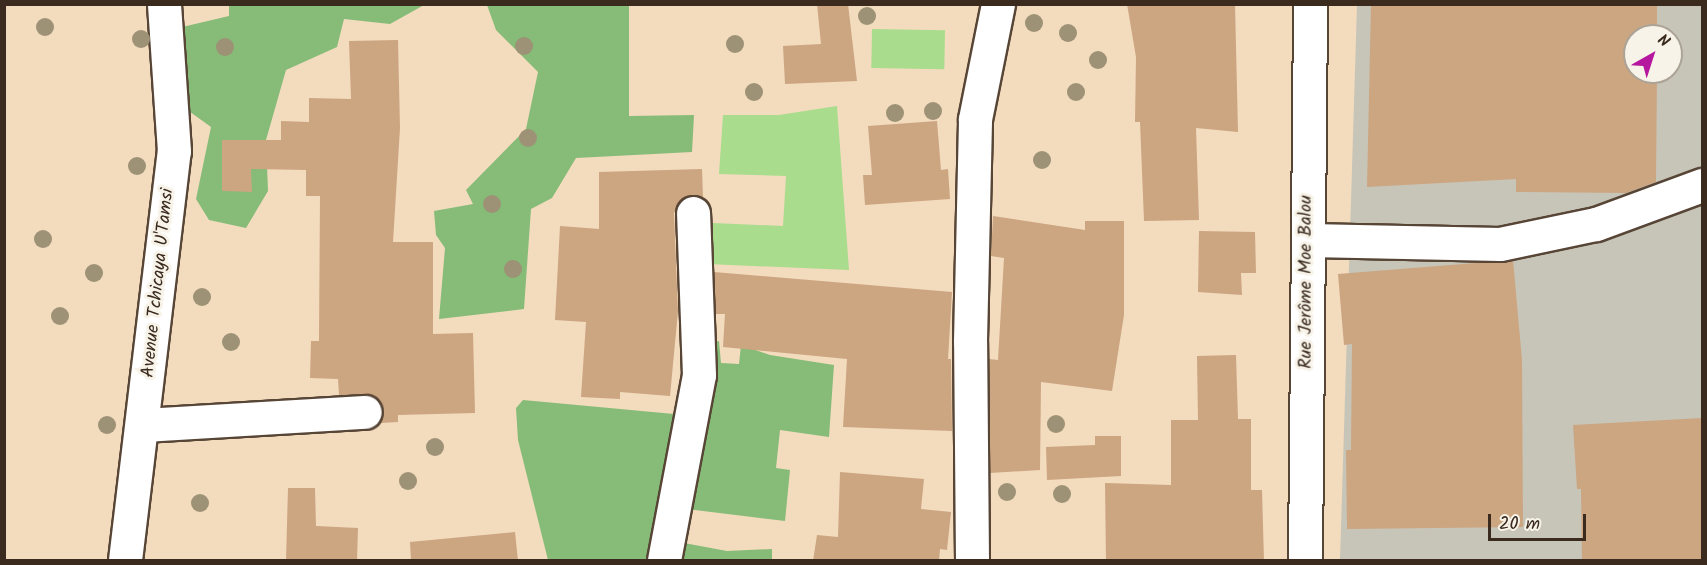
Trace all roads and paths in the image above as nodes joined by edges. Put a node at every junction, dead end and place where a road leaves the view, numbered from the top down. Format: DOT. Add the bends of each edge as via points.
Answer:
graph roads {
  1 [pos="164,4"];
  2 [pos="998,4"];
  3 [pos="1310,4"];
  4 [pos="1702,185"];
  5 [pos="693,213"];
  6 [pos="1308,240"];
  7 [pos="364,412"];
  8 [pos="143,425"];
  9 [pos="125,561"];
  10 [pos="664,561"];
  11 [pos="972,561"];
  12 [pos="1305,561"];
  1 -- 8 [label="street, Avenue Tchicaya U'Tamsi" via="174,151"];
  2 -- 11 [label="street" via="975,119 970,340"];
  3 -- 6 [label="street, Rue Jerôme Moe Balou"];
  4 -- 6 [label="street" via="1596,224 1500,244"];
  5 -- 10 [label="street" via="699,375"];
  6 -- 12 [label="street, Rue Jerôme Moe Balou"];
  7 -- 8 [label="street"];
  8 -- 9 [label="street, Avenue Tchicaya U'Tamsi"];
}
